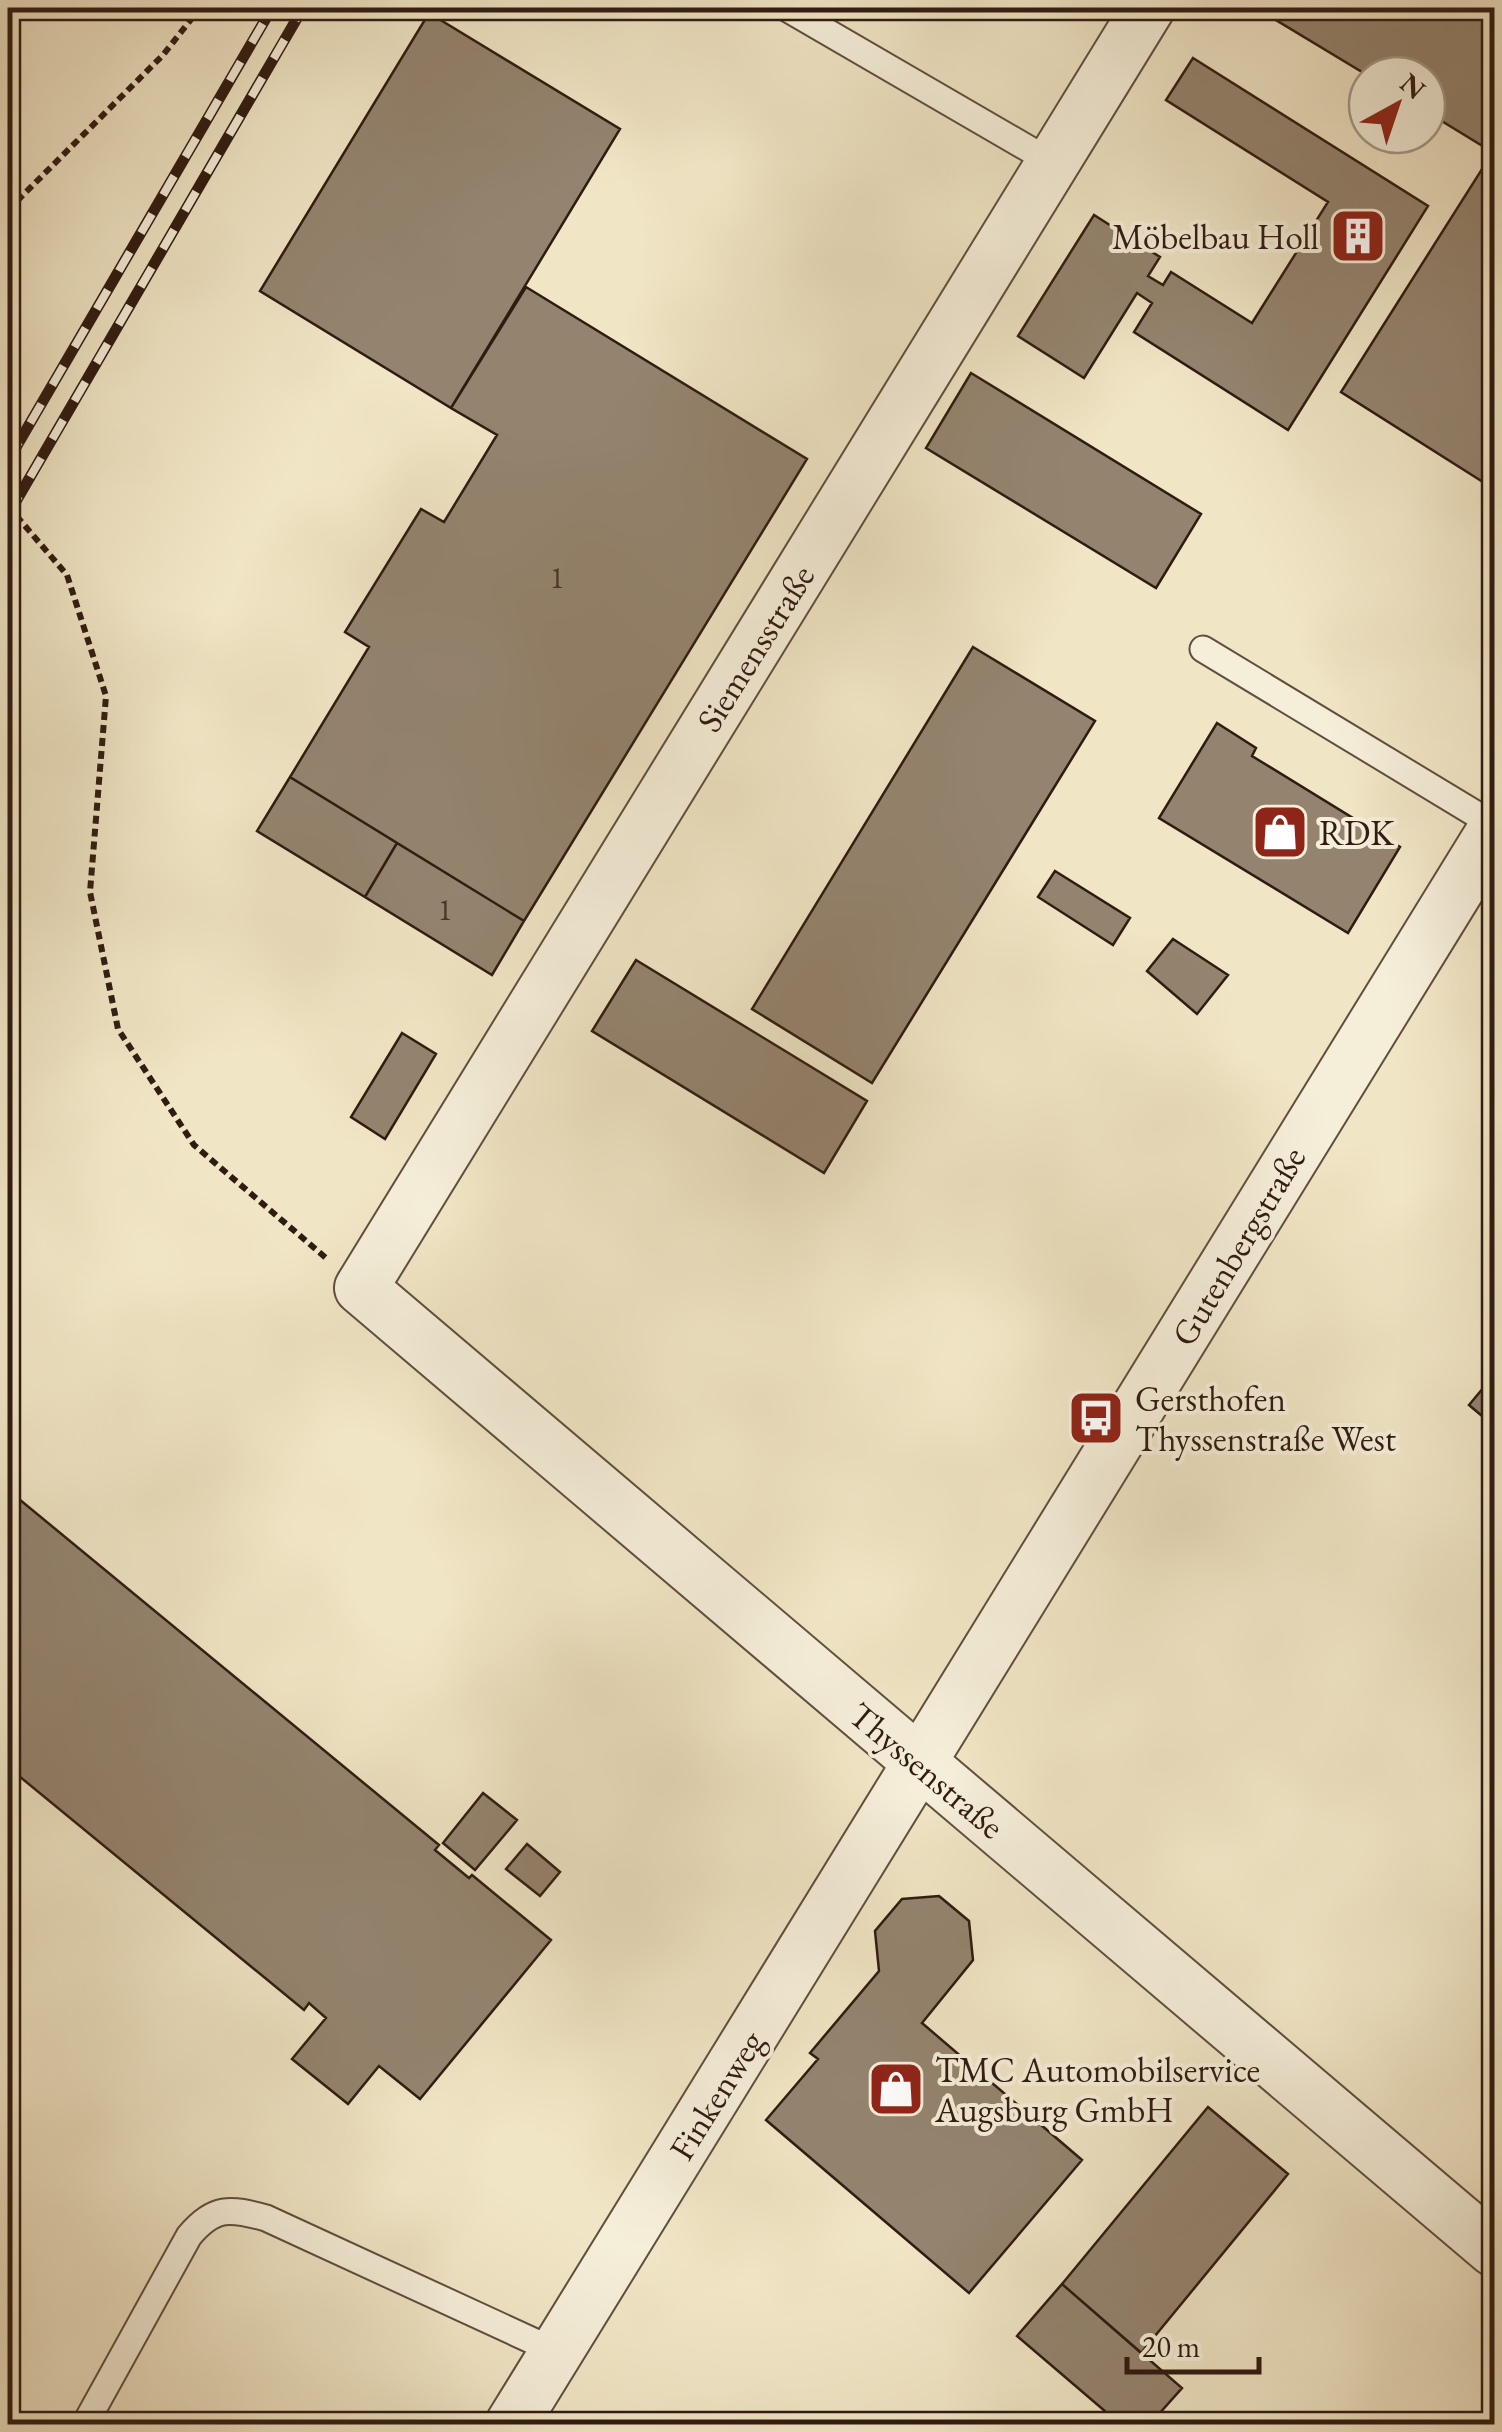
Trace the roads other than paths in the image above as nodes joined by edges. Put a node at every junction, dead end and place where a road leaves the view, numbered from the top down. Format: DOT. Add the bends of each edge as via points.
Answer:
graph roads {
  1 [pos="786,8"];
  2 [pos="1148,8"];
  3 [pos="1053,163"];
  4 [pos="1203,649"];
  5 [pos="1494,827"];
  6 [pos="362,1288"];
  7 [pos="920,1764"];
  8 [pos="1494,2250"];
  9 [pos="557,2352"];
  10 [pos="85,2424"];
  11 [pos="512,2424"];
  1 -- 3 [label="lane"];
  2 -- 3 [label="street, Siemensstraße"];
  3 -- 6 [label="street, Siemensstraße"];
  4 -- 5 [label="lane"];
  5 -- 7 [label="street, Gutenbergstraße"];
  6 -- 7 [label="street, Thyssenstraße"];
  7 -- 8 [label="street, Thyssenstraße"];
  7 -- 9 [label="street, Finkenweg" via="625,2269"];
  9 -- 10 [label="lane" via="266,2218 223,2211 204,2218 189,2236"];
  9 -- 11 [label="street, Finkenweg"];
}
